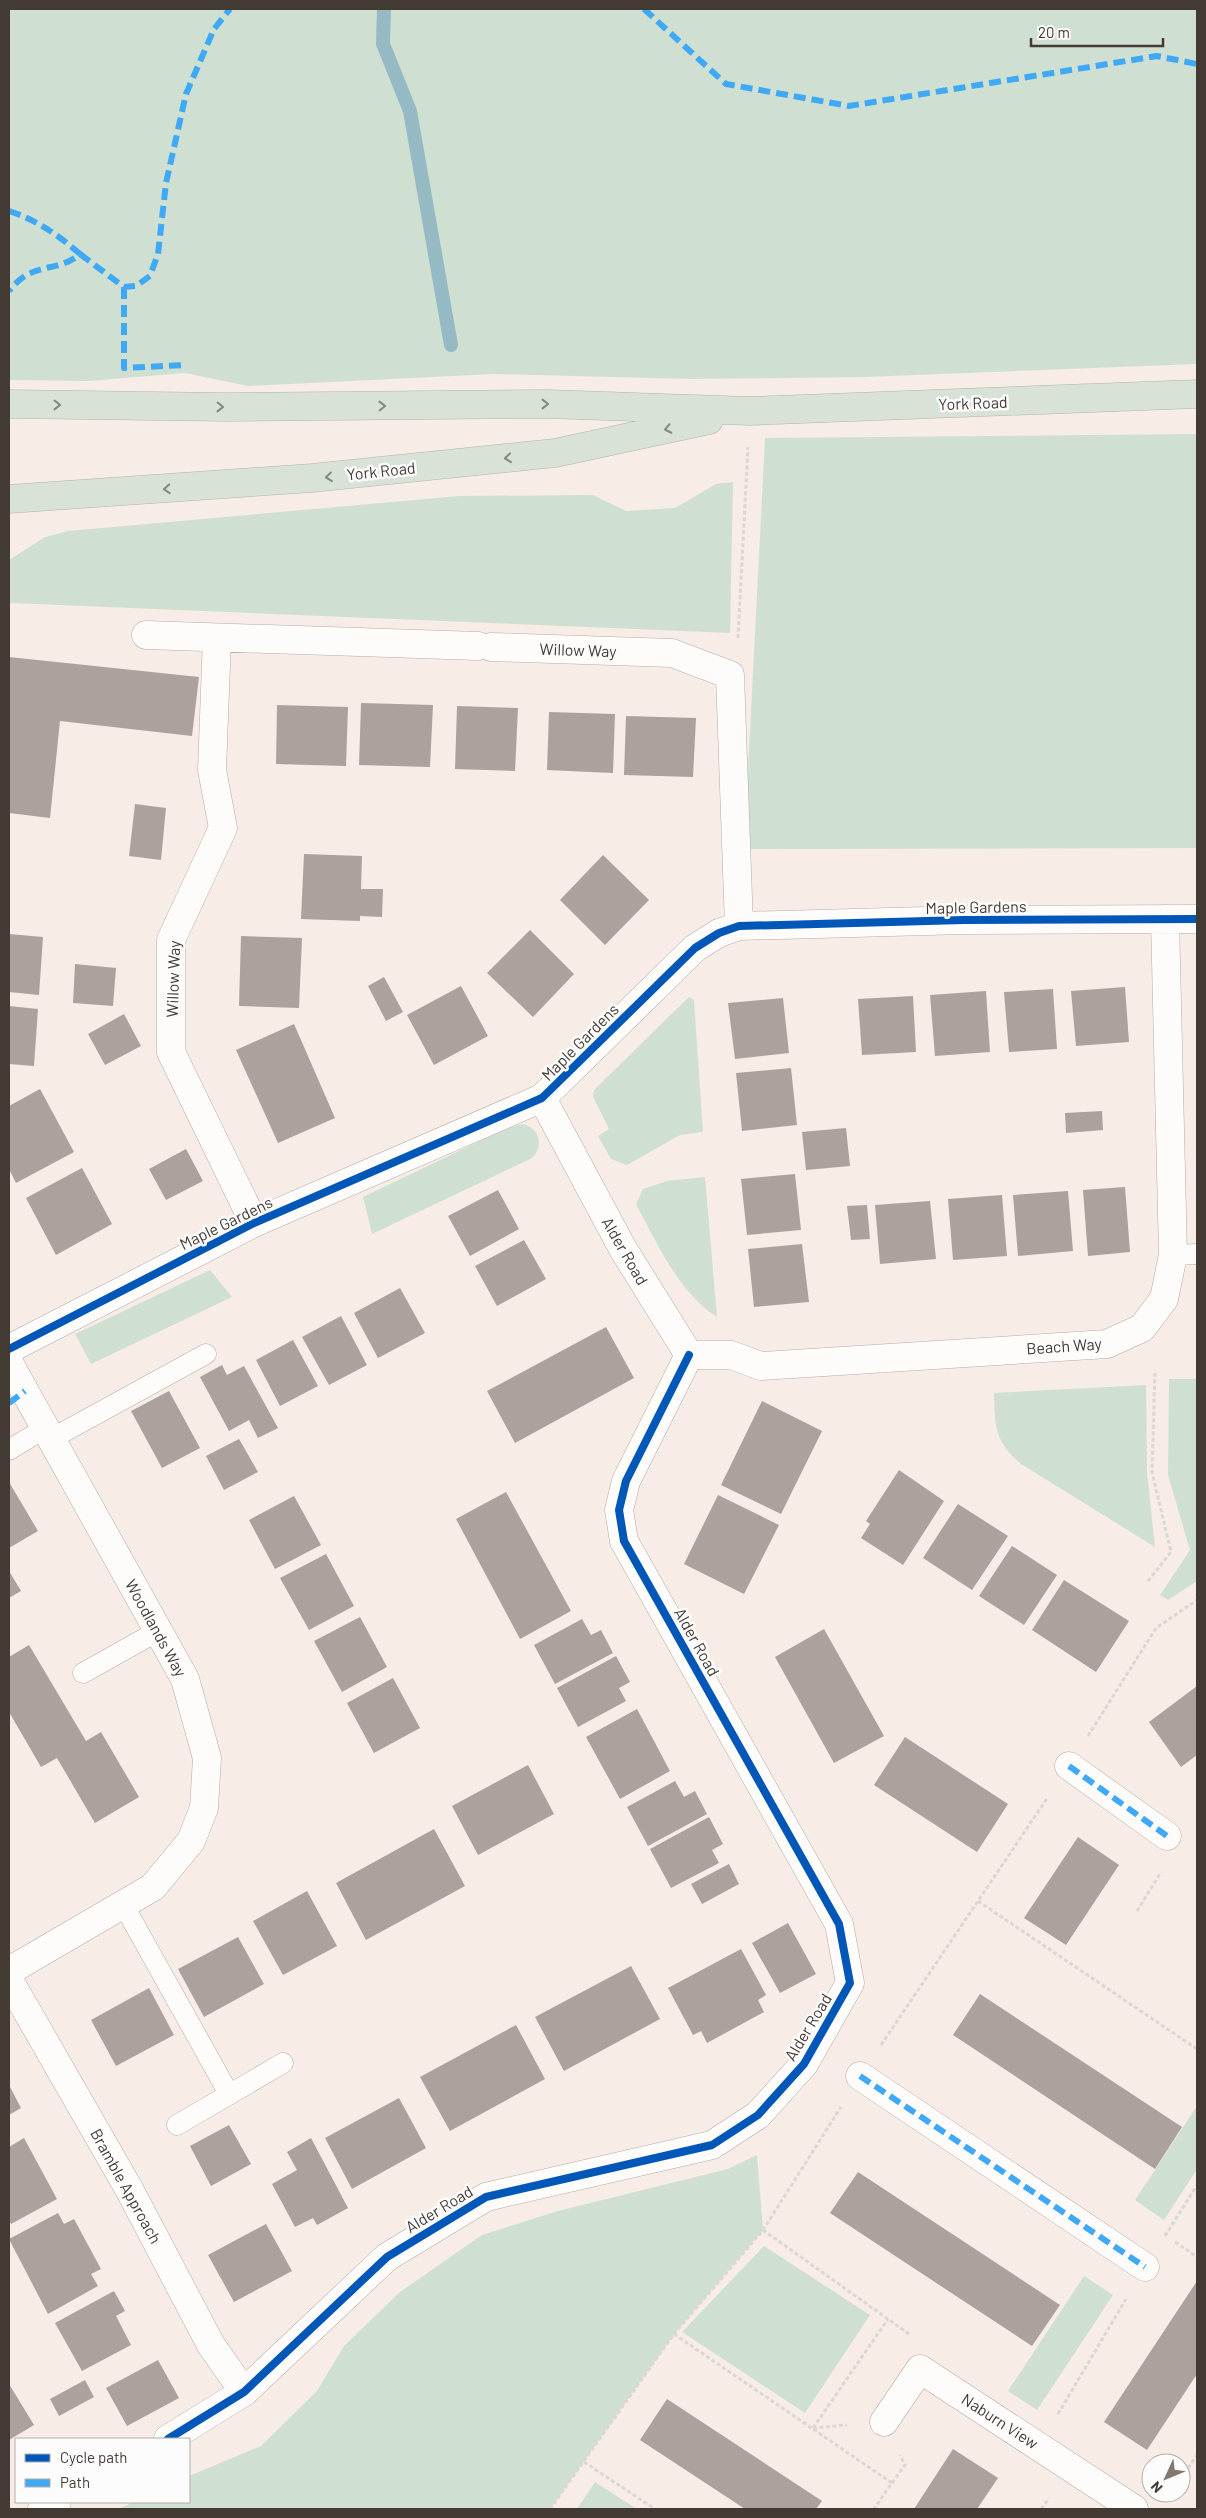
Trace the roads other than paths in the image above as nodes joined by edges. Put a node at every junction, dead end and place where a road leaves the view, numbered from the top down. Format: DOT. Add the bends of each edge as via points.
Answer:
graph roads {
  1 [pos="1197,394"];
  2 [pos="9,404"];
  3 [pos="750,412"];
  4 [pos="9,499"];
  5 [pos="146,635"];
  6 [pos="217,638"];
  7 [pos="1164,919"];
  8 [pos="1197,919"];
  9 [pos="739,926"];
  10 [pos="542,1098"];
  11 [pos="254,1223"];
  12 [pos="1185,1254"];
  13 [pos="9,1349"];
  14 [pos="206,1354"];
  15 [pos="689,1355"];
  16 [pos="9,1364"];
  17 [pos="48,1434"];
  18 [pos="9,1450"];
  19 [pos="158,1631"];
  20 [pos="83,1673"];
  21 [pos="1069,1766"];
  22 [pos="1167,1836"];
  23 [pos="123,1904"];
  24 [pos="9,1971"];
  25 [pos="9,1980"];
  26 [pos="283,2063"];
  27 [pos="860,2076"];
  28 [pos="229,2094"];
  29 [pos="176,2125"];
  30 [pos="1145,2267"];
  31 [pos="244,2392"];
  32 [pos="884,2422"];
  33 [pos="170,2438"];
  34 [pos="55,2503"];
  35 [pos="42,2509"];
  36 [pos="1134,2509"];
  1 -- 3 [label="highway, York Road"];
  2 -- 3 [label="highway, York Road, one-way" via="225,407 548,404"];
  3 -- 4 [label="highway, York Road, one-way" via="555,453 312,478"];
  5 -- 6 [label="street, Willow Way"];
  6 -- 9 [label="street, Willow Way" via="672,653 730,675"];
  6 -- 11 [label="street, Willow Way" via="212,770 223,828 171,940 171,1052"];
  7 -- 8 [label="street, Maple Gardens"];
  7 -- 9 [label="street, Maple Gardens"];
  7 -- 12 [label="street, Beach Way"];
  9 -- 10 [label="street, Maple Gardens" via="719,932 694,948"];
  10 -- 11 [label="street, Maple Gardens"];
  10 -- 15 [label="street, Alder Road" via="623,1249"];
  11 -- 13 [label="street, Maple Gardens"];
  12 -- 15 [label="street, Beach Way" via="1164,1299 1142,1328 1107,1344 761,1366 731,1355"];
  14 -- 17 [label="lane"];
  15 -- 31 [label="street, Alder Road" via="626,1481 619,1510 624,1541 839,1924 850,1984 804,2064 758,2114 743,2125 712,2145 486,2197 387,2257"];
  16 -- 17 [label="street, Woodlands Way"];
  17 -- 18 [label="lane"];
  17 -- 19 [label="street, Woodlands Way"];
  19 -- 20 [label="lane"];
  19 -- 23 [label="street, Woodlands Way" via="186,1679 207,1758 204,1808 191,1841 158,1881"];
  21 -- 22 [label="street"];
  23 -- 24 [label="street, Woodlands Way"];
  23 -- 28 [label="lane"];
  25 -- 31 [label="street, Bramble Approach" via="129,2189 212,2345"];
  26 -- 28 [label="lane"];
  27 -- 30 [label="street"];
  28 -- 29 [label="lane"];
  31 -- 33 [label="street, Alder Road"];
  32 -- 36 [label="street, Naburn View" via="920,2368"];
  34 -- 35 [label="street"];
}
